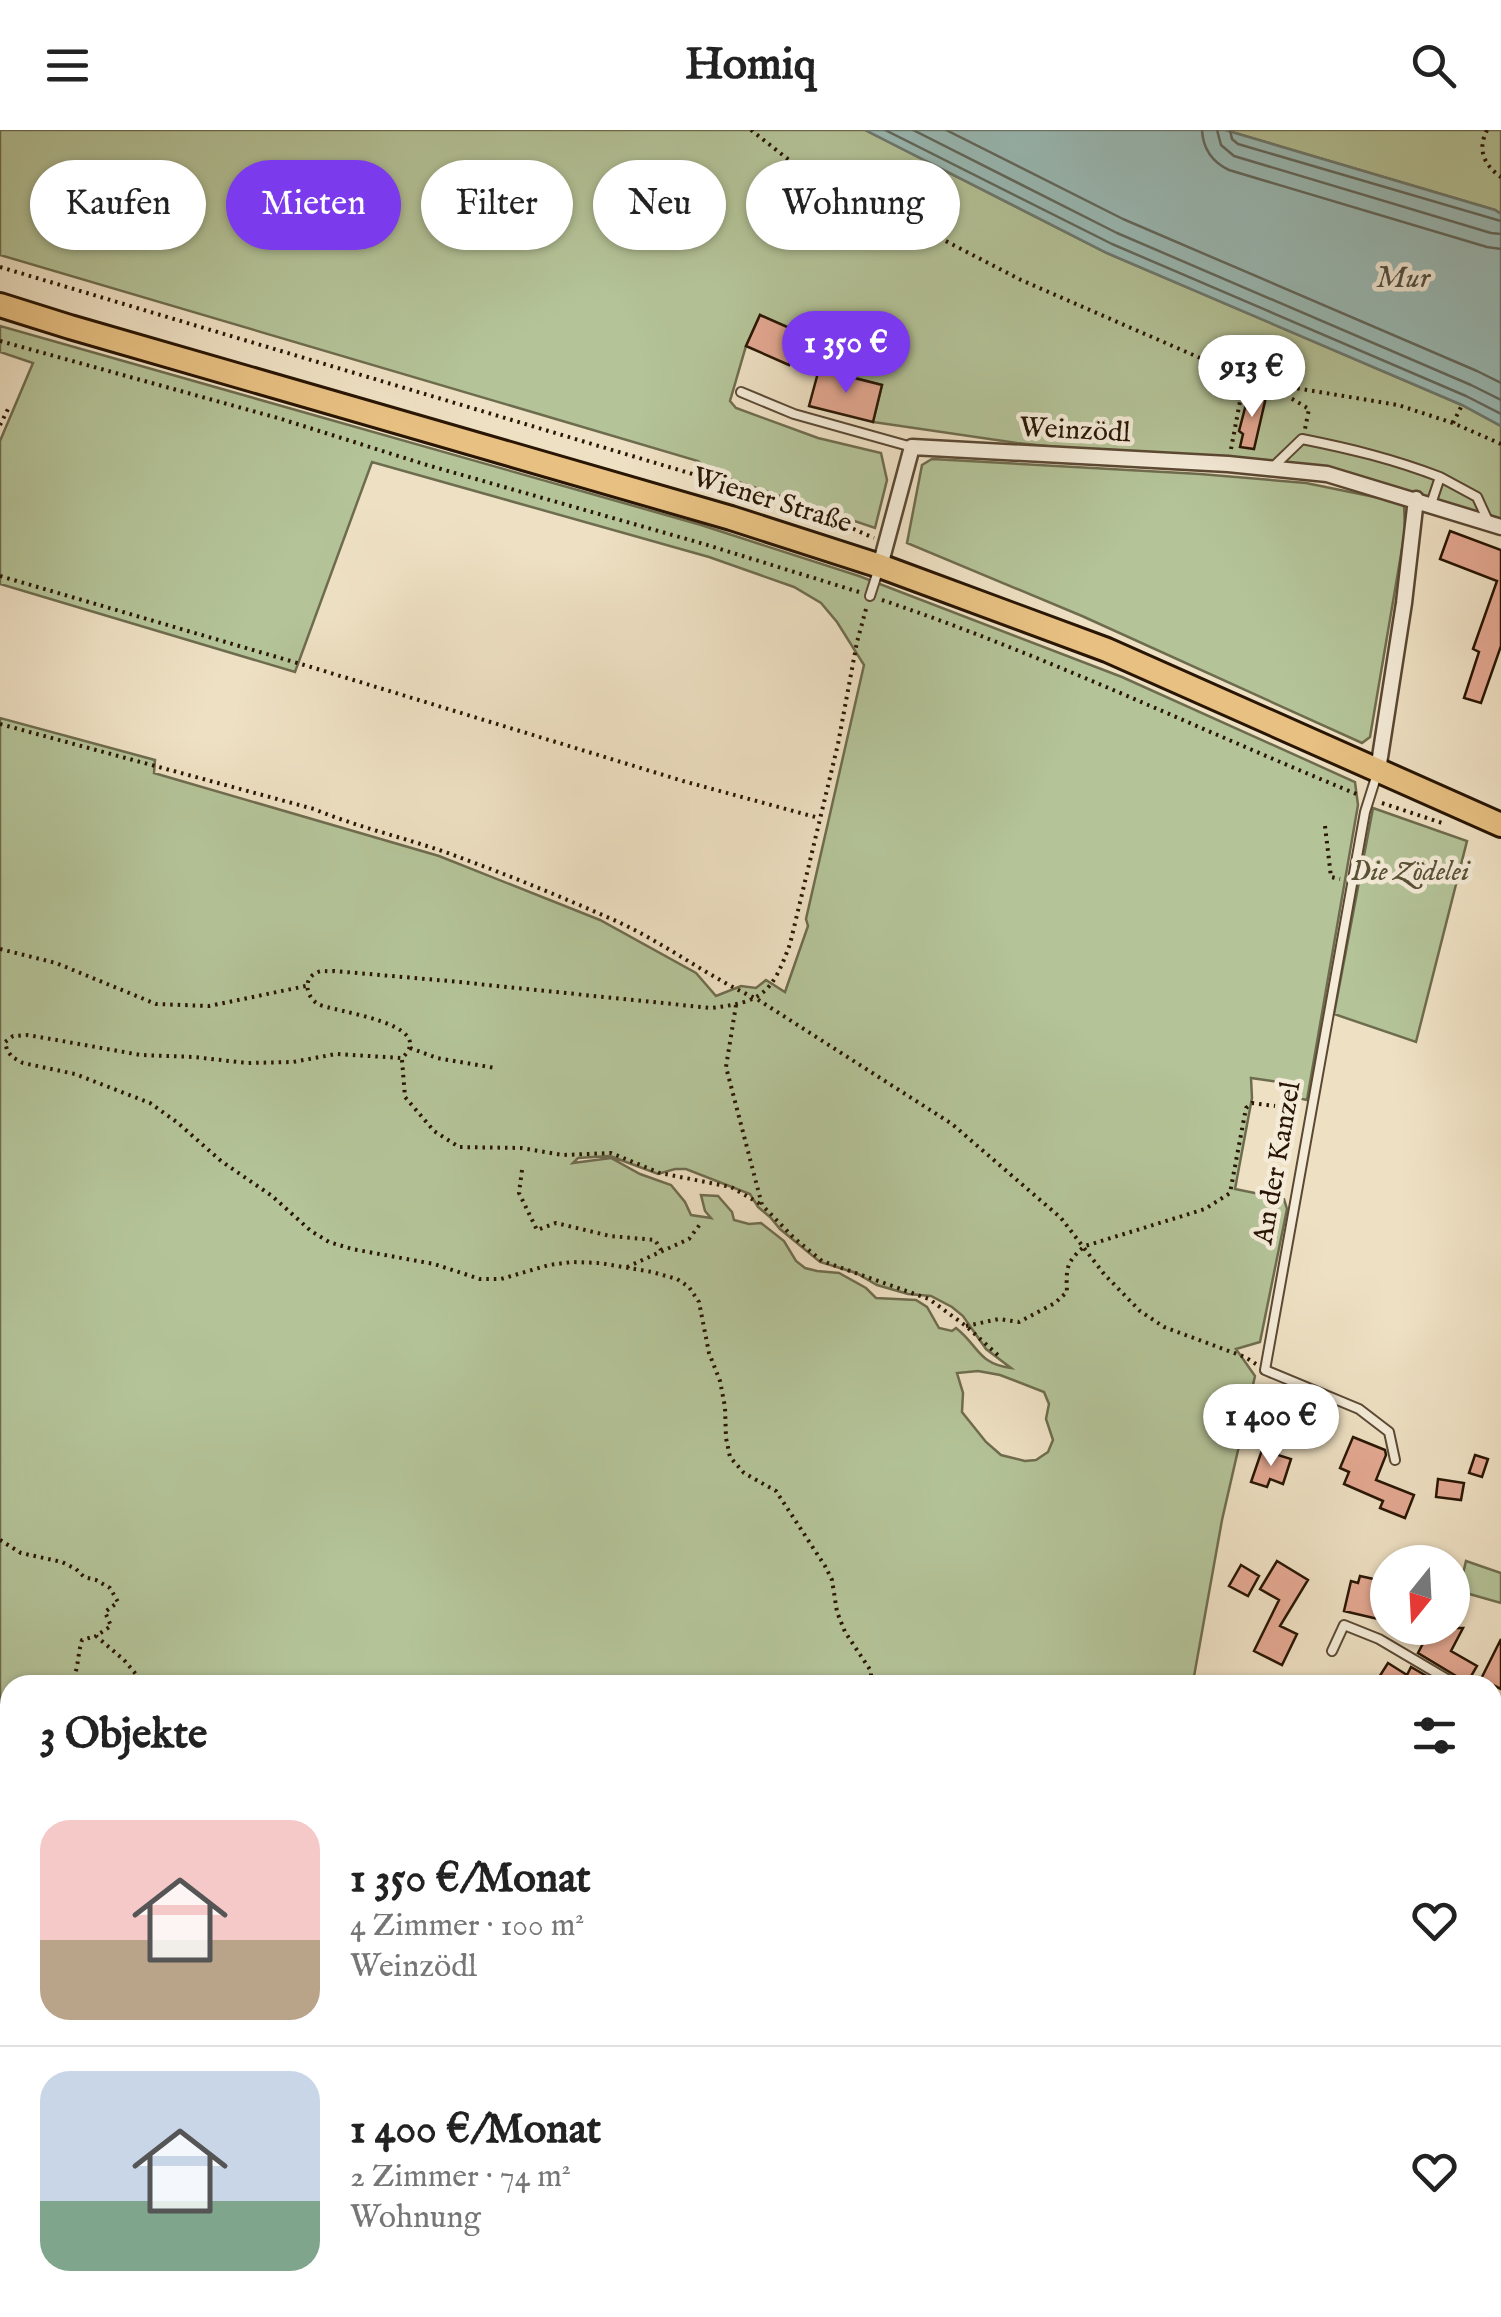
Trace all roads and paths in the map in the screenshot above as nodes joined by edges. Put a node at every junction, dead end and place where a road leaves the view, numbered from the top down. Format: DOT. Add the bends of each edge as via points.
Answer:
graph roads {
  1 [pos="751,130"];
  2 [pos="1487,130"];
  3 [pos="1501,173"];
  4 [pos="0,305"];
  5 [pos="0,341"];
  6 [pos="1253,381"];
  7 [pos="1282,385"];
  8 [pos="741,392"];
  9 [pos="1462,405"];
  10 [pos="8,409"];
  11 [pos="1453,422"];
  12 [pos="0,425"];
  13 [pos="1302,438"];
  14 [pos="1501,444"];
  15 [pos="912,447"];
  16 [pos="1228,464"];
  17 [pos="1272,468"];
  18 [pos="1440,477"];
  19 [pos="1423,502"];
  20 [pos="1497,525"];
  21 [pos="880,566"];
  22 [pos="0,576"];
  23 [pos="870,596"];
  24 [pos="0,724"];
  25 [pos="1378,770"];
  26 [pos="1369,799"];
  27 [pos="818,818"];
  28 [pos="1500,824"];
  29 [pos="1325,826"];
  30 [pos="1452,826"];
  31 [pos="1331,877"];
  32 [pos="0,949"];
  33 [pos="306,986"];
  34 [pos="757,999"];
  35 [pos="736,1005"];
  36 [pos="410,1048"];
  37 [pos="3,1049"];
  38 [pos="402,1058"];
  39 [pos="495,1068"];
  40 [pos="1276,1106"];
  41 [pos="522,1170"];
  42 [pos="762,1206"];
  43 [pos="701,1223"];
  44 [pos="1084,1246"];
  45 [pos="661,1250"];
  46 [pos="627,1267"];
  47 [pos="966,1326"];
  48 [pos="1000,1358"];
  49 [pos="1265,1370"];
  50 [pos="1395,1460"];
  51 [pos="0,1540"];
  52 [pos="96,1636"];
  53 [pos="1332,1651"];
  54 [pos="76,1675"];
  55 [pos="136,1675"];
  56 [pos="871,1675"];
  57 [pos="1440,1675"];
  1 -- 6 [label="path" via="789,160 1021,280"];
  2 -- 3 [label="path" via="1482,152 1490,169"];
  4 -- 21 [label="main road, Wiener Straße"];
  5 -- 23 [label="path"];
  6 -- 7 [label="path"];
  6 -- 16 [label="path" via="1242,390"];
  7 -- 11 [label="path"];
  7 -- 13 [label="path" via="1309,410"];
  8 -- 15 [label="lane"];
  9 -- 11 [label="path"];
  10 -- 12 [label="path"];
  11 -- 14 [label="path"];
  13 -- 17 [label="lane"];
  13 -- 18 [label="lane"];
  15 -- 16 [label="street, Weinzödl"];
  15 -- 21 [label="street"];
  16 -- 17 [label="street, Weinzödl"];
  17 -- 19 [label="street, Weinzödl" via="1328,474"];
  18 -- 19 [label="lane"];
  18 -- 20 [label="lane" via="1477,496"];
  19 -- 20 [label="street, Weinzödl"];
  19 -- 25 [label="street"];
  21 -- 23 [label="lane"];
  21 -- 25 [label="main road, Wiener Straße" via="1107,650"];
  22 -- 27 [label="path"];
  23 -- 26 [label="path" via="1104,685"];
  23 -- 27 [label="path"];
  24 -- 34 [label="path" via="314,809 458,857 621,923"];
  25 -- 26 [label="lane, An der Kanzel"];
  25 -- 28 [label="main road, Wiener Straße"];
  26 -- 30 [label="path"];
  26 -- 49 [label="lane, An der Kanzel"];
  27 -- 34 [label="path" via="790,944"];
  29 -- 31 [label="path"];
  32 -- 33 [label="path" via="56,963 156,1004 209,1006"];
  33 -- 35 [label="path" via="317,972 334,972"];
  33 -- 36 [label="path" via="318,1004 387,1022 402,1031"];
  34 -- 35 [label="path"];
  34 -- 44 [label="path" via="952,1124"];
  35 -- 42 [label="path" via="726,1067"];
  36 -- 38 [label="path"];
  36 -- 39 [label="path"];
  37 -- 38 [label="path" via="13,1036 28,1035 247,1064 336,1054"];
  37 -- 46 [label="path" via="23,1062 150,1103 329,1242 480,1279 572,1262"];
  38 -- 42 [label="path" via="405,1096 434,1131 458,1147 611,1153 731,1187"];
  40 -- 44 [label="path" via="1246,1108 1230,1193 1206,1209"];
  41 -- 45 [label="path" via="519,1193 536,1230 556,1223 656,1240"];
  42 -- 47 [label="path" via="822,1261 929,1298"];
  43 -- 45 [label="path" via="689,1238"];
  44 -- 47 [label="path" via="1066,1270 1067,1292 1055,1303 1019,1322 999,1318"];
  44 -- 49 [label="path" via="1140,1312"];
  45 -- 46 [label="path"];
  46 -- 56 [label="path" via="677,1279 698,1302 720,1381 730,1457 776,1491 825,1566 836,1612"];
  47 -- 48 [label="path"];
  49 -- 50 [label="lane" via="1359,1409 1389,1432"];
  51 -- 52 [label="path" via="110,1588 118,1602 105,1612 111,1626"];
  52 -- 54 [label="path" via="82,1640"];
  52 -- 55 [label="path"];
  53 -- 57 [label="lane" via="1344,1625"];
}
